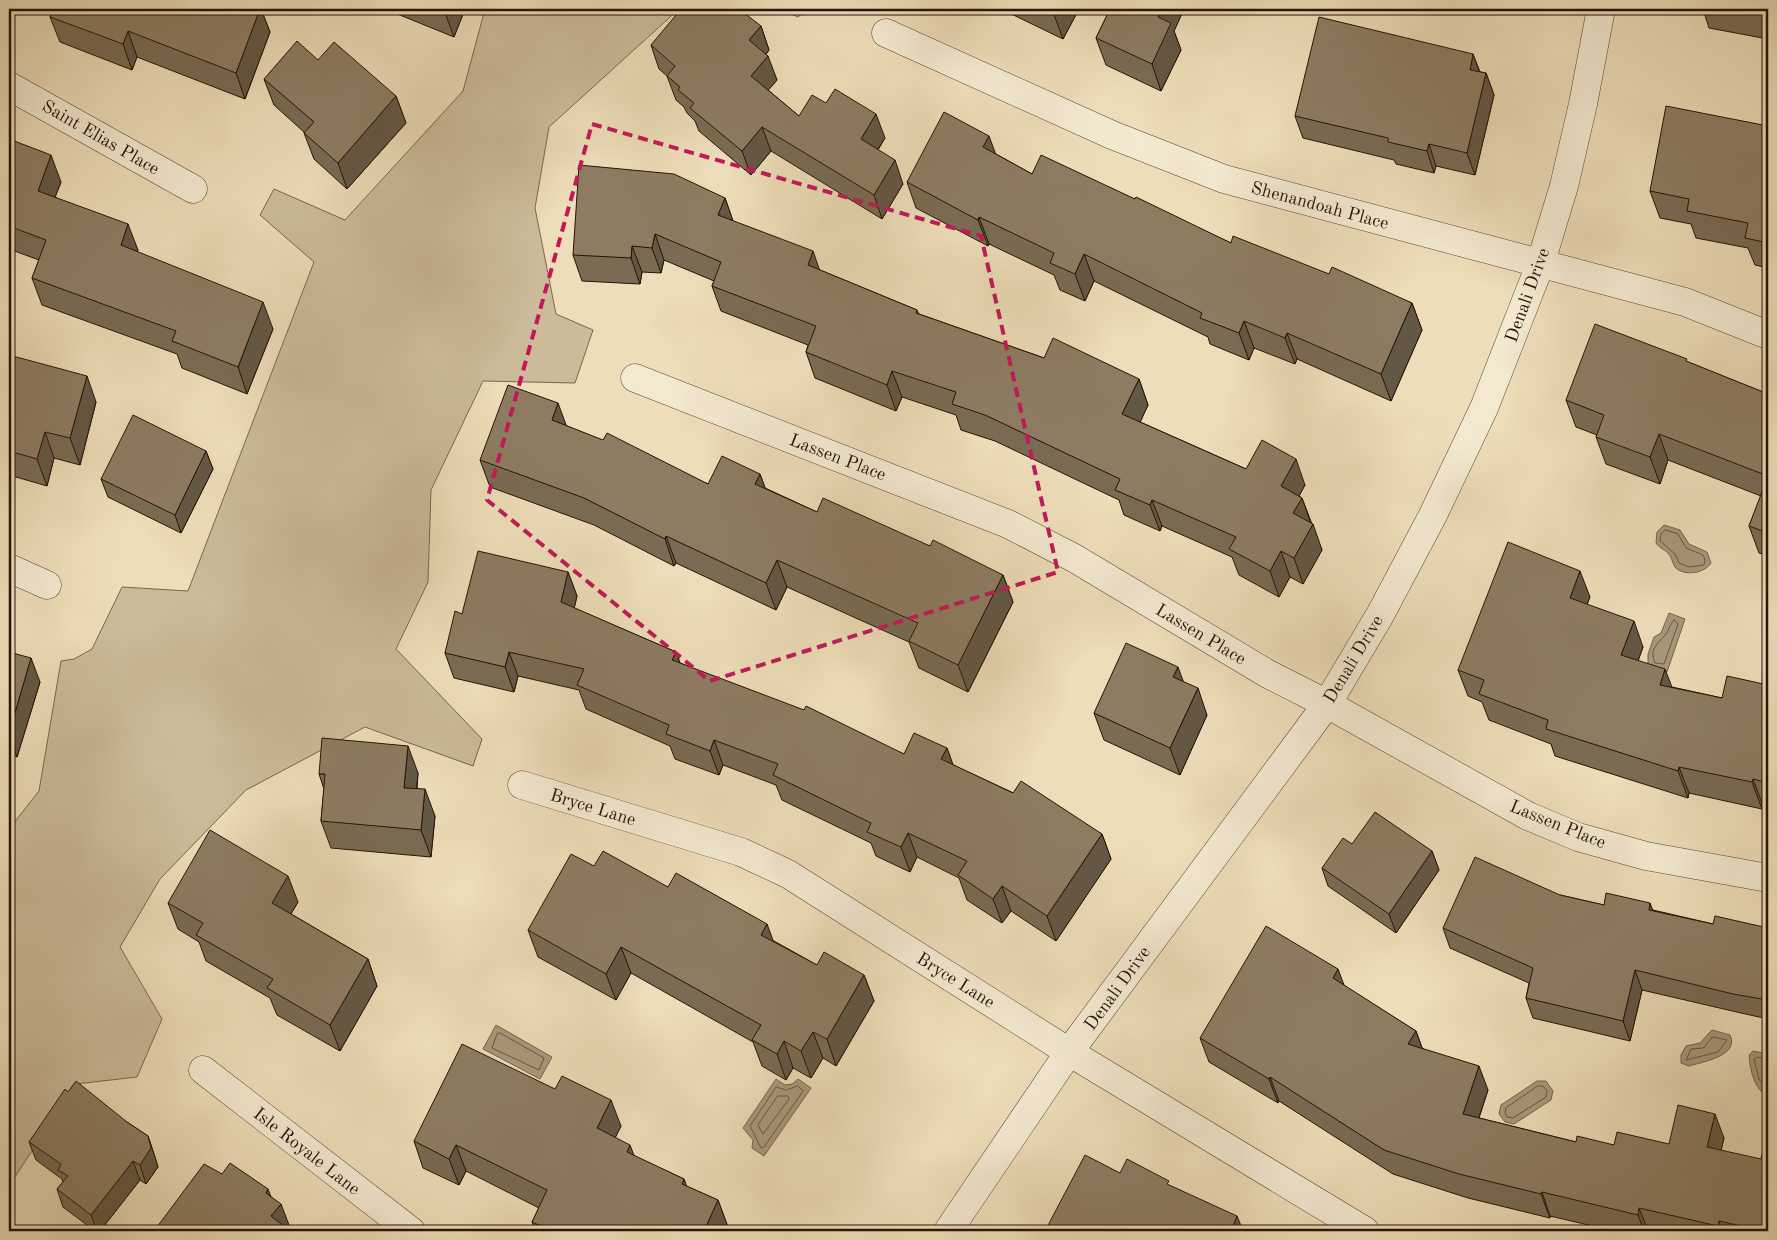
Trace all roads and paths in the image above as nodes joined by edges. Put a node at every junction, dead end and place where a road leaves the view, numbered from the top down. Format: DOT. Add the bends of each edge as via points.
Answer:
graph roads {
  1 [pos="1601,9"];
  2 [pos="886,33"];
  3 [pos="9,86"];
  4 [pos="193,189"];
  5 [pos="1540,265"];
  6 [pos="1768,335"];
  7 [pos="635,378"];
  8 [pos="9,568"];
  9 [pos="47,585"];
  10 [pos="1327,704"];
  11 [pos="522,785"];
  12 [pos="1768,878"];
  13 [pos="1069,1052"];
  14 [pos="203,1070"];
  15 [pos="411,1231"];
  16 [pos="948,1231"];
  17 [pos="1365,1231"];
  1 -- 5 [label="street, Denali Drive" via="1568,168"];
  2 -- 5 [label="street, Shenandoah Place" via="1112,135 1224,179"];
  3 -- 4 [label="street, Saint Elias Place"];
  5 -- 6 [label="street, Shenandoah Place" via="1685,302"];
  5 -- 10 [label="street, Denali Drive" via="1484,408 1380,615"];
  7 -- 10 [label="street, Lassen Place" via="1008,524 1074,558 1268,674"];
  8 -- 9 [label="street"];
  10 -- 12 [label="street, Lassen Place" via="1528,816 1578,836 1646,856"];
  10 -- 13 [label="street, Denali Drive"];
  11 -- 13 [label="street, Bryce Lane" via="741,852 788,874"];
  13 -- 16 [label="street, Denali Drive"];
  13 -- 17 [label="street, Bryce Lane"];
  14 -- 15 [label="street, Isle Royale Lane"];
}
